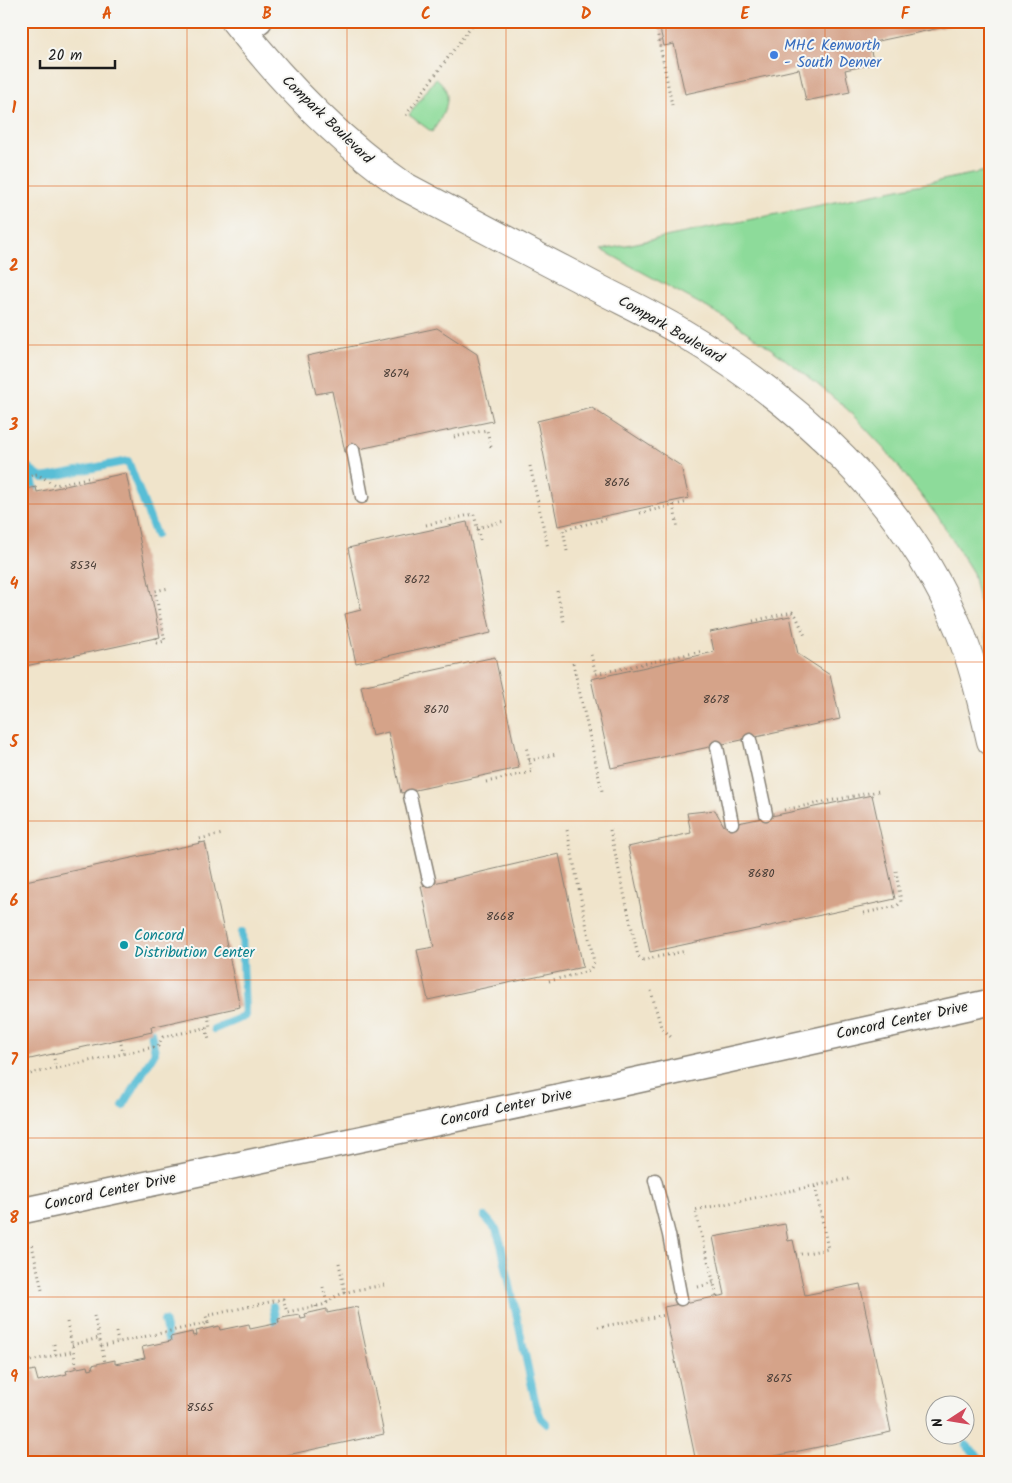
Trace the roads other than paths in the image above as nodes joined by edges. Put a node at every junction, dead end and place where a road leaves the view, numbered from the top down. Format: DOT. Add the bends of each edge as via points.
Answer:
graph roads {
  1 [pos="246,25"];
  2 [pos="353,450"];
  3 [pos="362,497"];
  4 [pos="750,740"];
  5 [pos="991,741"];
  6 [pos="717,747"];
  7 [pos="410,796"];
  8 [pos="771,813"];
  9 [pos="732,823"];
  10 [pos="429,880"];
  11 [pos="991,1002"];
  12 [pos="655,1180"];
  13 [pos="21,1211"];
  14 [pos="681,1299"];
  1 -- 5 [label="street, Compark Boulevard" via="272,67 310,108 385,173 680,332 772,393 832,446 884,504 937,582 959,628"];
  2 -- 3 [label="lane"];
  4 -- 8 [label="lane"];
  6 -- 9 [label="lane"];
  7 -- 10 [label="lane"];
  11 -- 13 [label="street, Concord Center Drive"];
  12 -- 14 [label="lane"];
}
